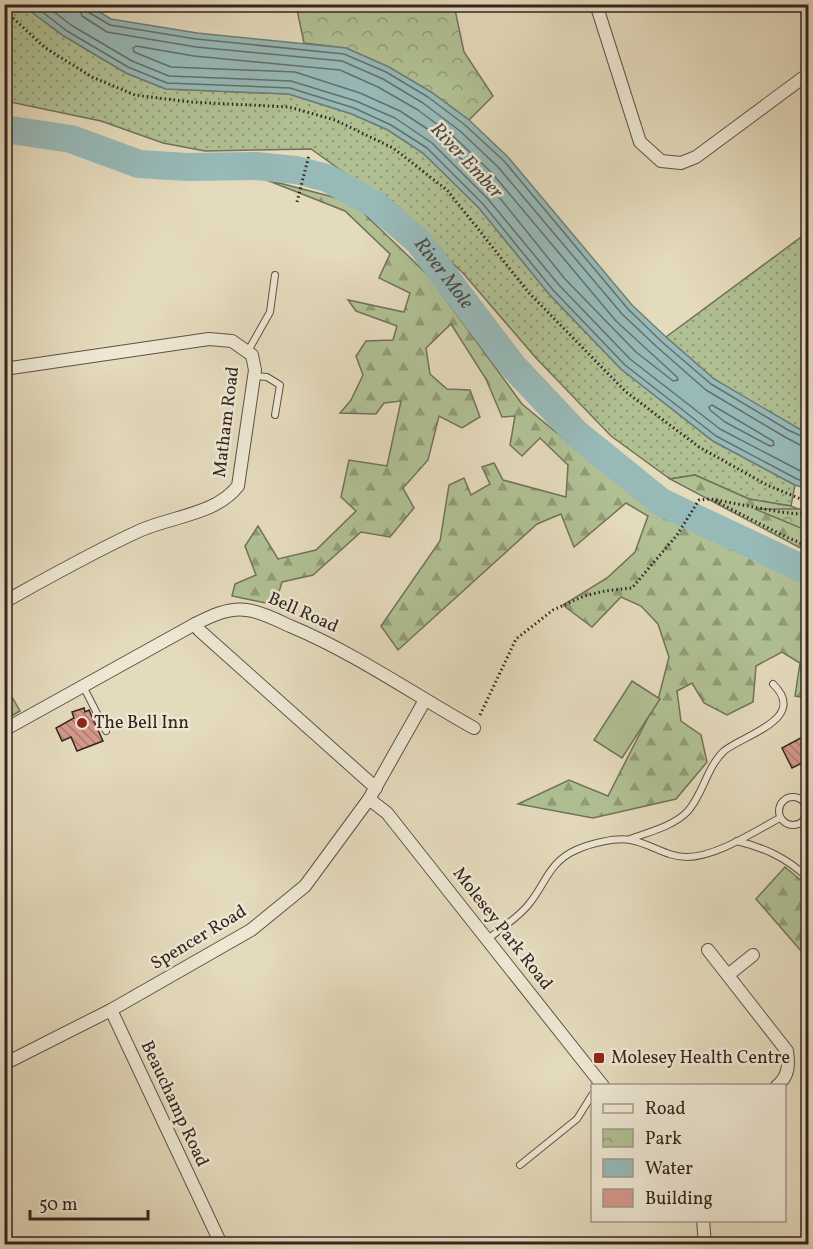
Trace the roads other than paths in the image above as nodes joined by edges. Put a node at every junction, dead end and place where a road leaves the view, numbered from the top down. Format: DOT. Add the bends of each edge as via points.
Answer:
graph roads {
  1 [pos="596,4"];
  2 [pos="808,74"];
  3 [pos="275,275"];
  4 [pos="247,352"];
  5 [pos="4,369"];
  6 [pos="255,376"];
  7 [pos="276,415"];
  8 [pos="4,602"];
  9 [pos="195,624"];
  10 [pos="773,684"];
  11 [pos="82,685"];
  12 [pos="425,700"];
  13 [pos="474,728"];
  14 [pos="4,730"];
  15 [pos="106,731"];
  16 [pos="372,793"];
  17 [pos="780,818"];
  18 [pos="630,840"];
  19 [pos="736,840"];
  20 [pos="808,878"];
  21 [pos="487,940"];
  22 [pos="708,950"];
  23 [pos="753,955"];
  24 [pos="728,975"];
  25 [pos="111,1010"];
  26 [pos="4,1064"];
  27 [pos="600,1084"];
  28 [pos="780,1084"];
  29 [pos="591,1097"];
  30 [pos="520,1166"];
  31 [pos="703,1222"];
  32 [pos="221,1245"];
  33 [pos="705,1245"];
  1 -- 2 [label="street" via="639,142 661,161 681,163 696,157"];
  3 -- 4 [label="lane" via="270,312"];
  4 -- 5 [label="street, Matham Road" via="232,342 209,339"];
  4 -- 6 [label="street, Matham Road" via="252,355"];
  6 -- 7 [label="lane" via="267,377 280,385"];
  6 -- 8 [label="street, Matham Road" via="238,486 230,497 143,529"];
  9 -- 11 [label="street, Bell Road"];
  9 -- 12 [label="street, Bell Road" via="230,610 257,612 312,635"];
  9 -- 16 [label="street, Molesey Park Road"];
  10 -- 18 [label="lane" via="782,692 784,705 780,716 724,752 688,810 672,823"];
  11 -- 14 [label="street, Bell Road"];
  11 -- 15 [label="lane"];
  12 -- 13 [label="street, Bell Road"];
  12 -- 16 [label="street, Spencer Road"];
  16 -- 21 [label="street, Molesey Park Road"];
  16 -- 25 [label="street, Spencer Road" via="304,886 251,930"];
  17 -- 17 [label="lane" via="778,808 787,797 795,796 806,803 807,813 801,823 788,824"];
  17 -- 19 [label="lane"];
  18 -- 19 [label="lane" via="674,856 690,857"];
  18 -- 21 [label="lane" via="601,842 559,859 527,906"];
  19 -- 20 [label="lane" via="775,853"];
  21 -- 27 [label="street, Molesey Park Road"];
  22 -- 24 [label="street"];
  23 -- 24 [label="street"];
  24 -- 28 [label="street" via="787,1051 789,1068"];
  25 -- 26 [label="street, Spencer Road"];
  25 -- 32 [label="street, Beauchamp Road"];
  29 -- 30 [label="lane" via="577,1119"];
  31 -- 33 [label="street"];
}
